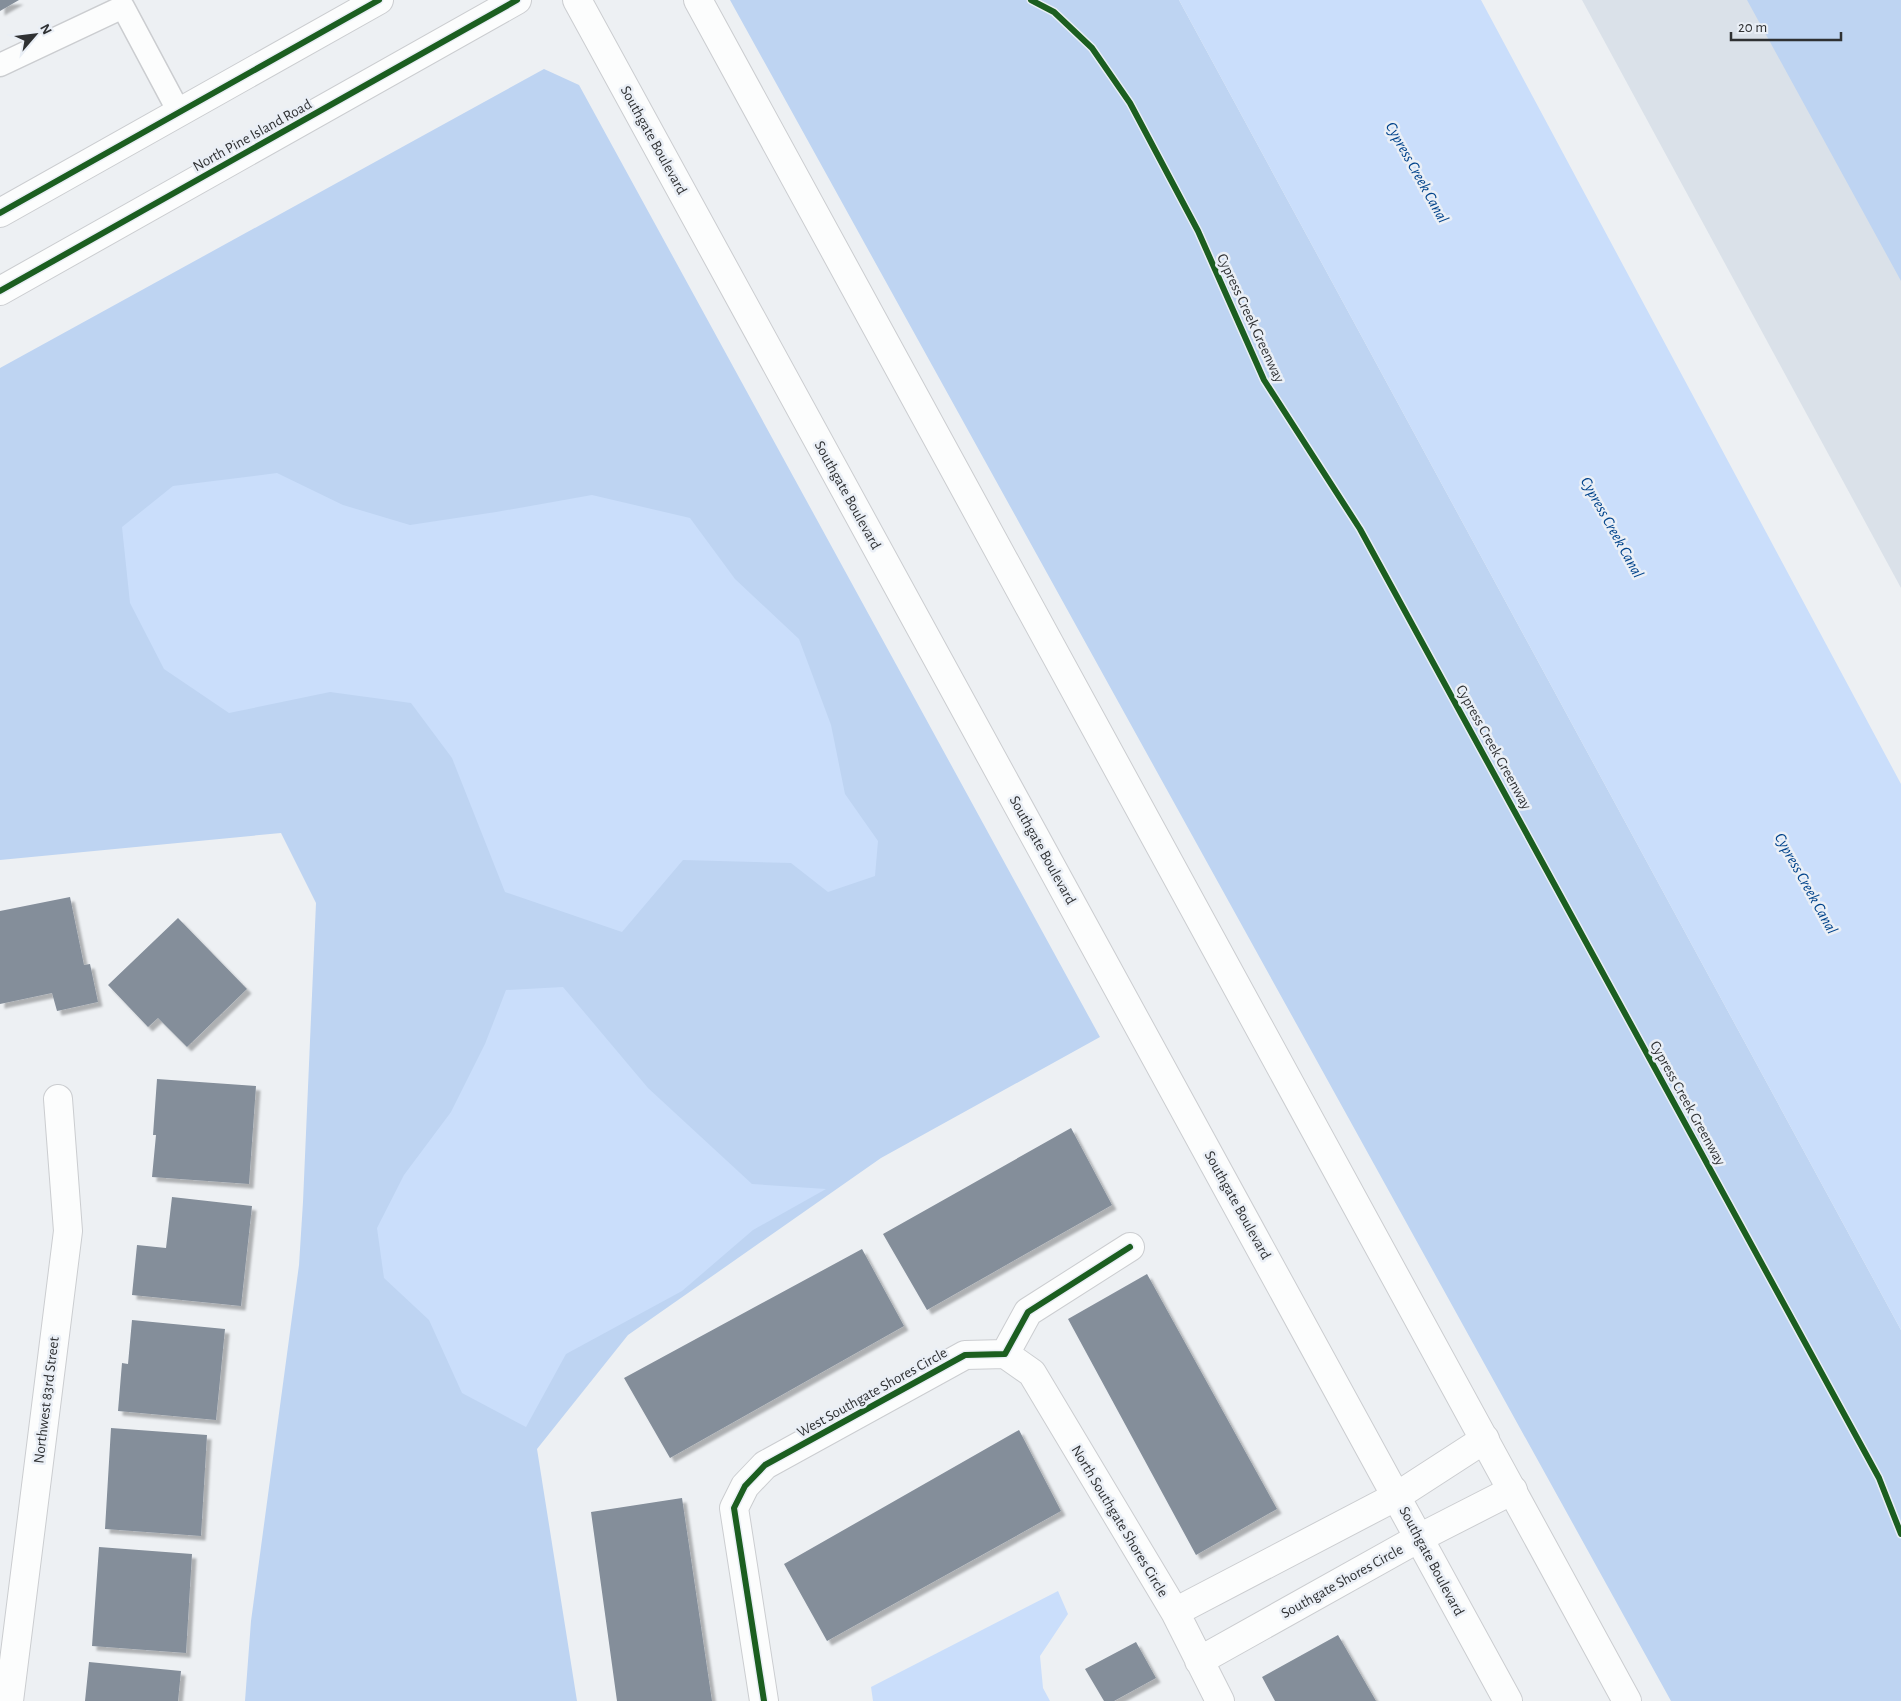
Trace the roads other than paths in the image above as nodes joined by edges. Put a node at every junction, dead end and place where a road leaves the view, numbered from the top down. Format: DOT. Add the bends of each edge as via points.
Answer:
graph roads {
  1 [pos="379,0"];
  2 [pos="517,0"];
  3 [pos="577,0"];
  4 [pos="698,0"];
  5 [pos="0,65"];
  6 [pos="179,112"];
  7 [pos="0,213"];
  8 [pos="0,292"];
  9 [pos="58,1099"];
  10 [pos="1130,1247"];
  11 [pos="1005,1354"];
  12 [pos="1486,1439"];
  13 [pos="1513,1490"];
  14 [pos="1397,1496"];
  15 [pos="1419,1538"];
  16 [pos="1175,1612"];
  17 [pos="1200,1661"];
  18 [pos="9,1701"];
  19 [pos="764,1701"];
  20 [pos="1220,1701"];
  21 [pos="1508,1701"];
  22 [pos="1627,1701"];
  1 -- 6 [label="main road"];
  2 -- 8 [label="main road, North Pine Island Road"];
  3 -- 14 [label="main road, Southgate Boulevard"];
  4 -- 12 [label="main road"];
  5 -- 6 [label="lane" via="122,7"];
  6 -- 7 [label="main road"];
  9 -- 18 [label="main road, Northwest 83rd Street" via="68,1231"];
  10 -- 11 [label="main road" via="1028,1312"];
  11 -- 16 [label="main road, North Southgate Shores Circle" via="1032,1373"];
  11 -- 19 [label="main road, West Southgate Shores Circle" via="965,1355 765,1466 745,1486 734,1508"];
  12 -- 13 [label="main road"];
  12 -- 14 [label="main road"];
  13 -- 15 [label="main road, Southgate Shores Circle"];
  13 -- 22 [label="main road"];
  14 -- 15 [label="main road, Southgate Boulevard"];
  14 -- 16 [label="main road"];
  15 -- 17 [label="main road, Southgate Shores Circle"];
  15 -- 21 [label="main road, Southgate Boulevard"];
  16 -- 17 [label="main road, North Southgate Shores Circle"];
  17 -- 20 [label="main road, North Southgate Shores Circle"];
}
